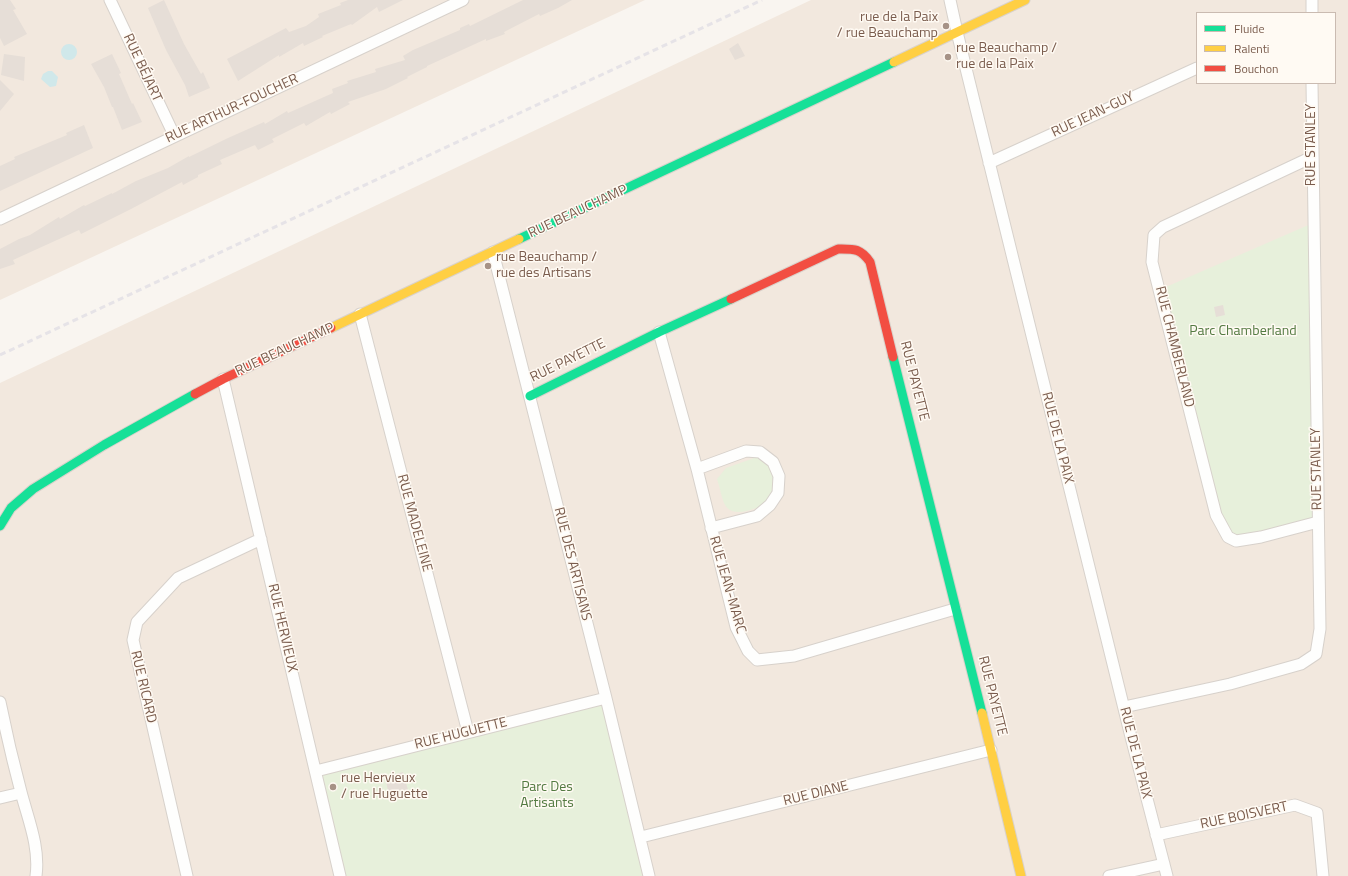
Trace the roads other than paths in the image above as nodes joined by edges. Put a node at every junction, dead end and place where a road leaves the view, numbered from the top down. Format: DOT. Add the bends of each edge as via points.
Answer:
graph roads {
  1 [pos="110,0"];
  2 [pos="464,0"];
  3 [pos="950,0"];
  4 [pos="1025,0"];
  5 [pos="1312,0"];
  6 [pos="1312,12"];
  7 [pos="957,32"];
  8 [pos="1196,68"];
  9 [pos="1312,84"];
  10 [pos="174,135"];
  11 [pos="1312,157"];
  12 [pos="989,163"];
  13 [pos="0,218"];
  14 [pos="493,252"];
  15 [pos="360,314"];
  16 [pos="659,332"];
  17 [pos="223,379"];
  18 [pos="530,396"];
  19 [pos="696,469"];
  20 [pos="1318,522"];
  21 [pos="0,526"];
  22 [pos="711,528"];
  23 [pos="261,539"];
  24 [pos="955,609"];
  25 [pos="606,698"];
  26 [pos="0,702"];
  27 [pos="1124,707"];
  28 [pos="468,732"];
  29 [pos="991,750"];
  30 [pos="316,771"];
  31 [pos="21,793"];
  32 [pos="0,798"];
  33 [pos="1156,835"];
  34 [pos="641,837"];
  35 [pos="1164,864"];
  36 [pos="36,876"];
  37 [pos="187,876"];
  38 [pos="340,876"];
  39 [pos="649,876"];
  40 [pos="1021,876"];
  41 [pos="1109,876"];
  42 [pos="1167,876"];
  43 [pos="1323,876"];
  1 -- 10 [label="street, RUE BÉJART"];
  2 -- 10 [label="street, RUE ARTHUR-FOUCHER"];
  3 -- 7 [label="street, RUE DE LA PAIX"];
  4 -- 7 [label="street, RUE BEAUCHAMP"];
  5 -- 6 [label="street"];
  7 -- 12 [label="street, RUE DE LA PAIX"];
  7 -- 14 [label="street, RUE BEAUCHAMP"];
  8 -- 12 [label="street, RUE JEAN-GUY"];
  9 -- 11 [label="street, RUE STANLEY"];
  10 -- 13 [label="street, RUE ARTHUR-FOUCHER"];
  11 -- 20 [label="street, RUE STANLEY"];
  11 -- 20 [label="street, RUE CHAMBERLAND" via="1163,227 1154,235 1152,262 1216,515 1228,537 1236,541 1261,537"];
  12 -- 27 [label="street, RUE DE LA PAIX"];
  14 -- 15 [label="street, RUE BEAUCHAMP"];
  14 -- 18 [label="street, RUE DES ARTISANS"];
  15 -- 17 [label="street, RUE BEAUCHAMP"];
  15 -- 28 [label="street, RUE MADELEINE"];
  16 -- 18 [label="street, RUE PAYETTE"];
  16 -- 19 [label="street, RUE JEAN-MARC"];
  16 -- 24 [label="street, RUE PAYETTE" via="838,249 864,252 870,262"];
  17 -- 21 [label="street, RUE BEAUCHAMP" via="104,445 33,489 11,508"];
  17 -- 23 [label="street, RUE HERVIEUX"];
  18 -- 25 [label="street, RUE DES ARTISANS"];
  19 -- 22 [label="street, RUE JEAN-MARC"];
  19 -- 22 [label="street" via="746,451 760,452 773,462 779,476 778,492 770,506 757,516"];
  20 -- 27 [label="street, RUE STANLEY" via="1320,629 1316,654 1301,664 1230,684"];
  22 -- 24 [label="street, RUE JEAN-MARC" via="736,627 748,651 757,660 794,656"];
  23 -- 30 [label="street, RUE HERVIEUX"];
  23 -- 37 [label="street, RUE RICARD" via="178,578 137,622 133,640"];
  24 -- 29 [label="street, RUE PAYETTE"];
  25 -- 28 [label="street, RUE HUGUETTE"];
  25 -- 34 [label="street, RUE DES ARTISANS"];
  26 -- 31 [label="street"];
  27 -- 33 [label="street, RUE DE LA PAIX"];
  28 -- 30 [label="street, RUE HUGUETTE"];
  29 -- 34 [label="street, RUE DIANE"];
  29 -- 40 [label="street, RUE PAYETTE"];
  30 -- 38 [label="street, RUE HERVIEUX"];
  31 -- 32 [label="street"];
  31 -- 36 [label="street" via="35,842 38,866"];
  33 -- 35 [label="street, RUE DE LA PAIX"];
  33 -- 43 [label="street, RUE BOISVERT" via="1295,805 1317,813"];
  34 -- 39 [label="street, RUE DES ARTISANS"];
  35 -- 41 [label="street"];
  35 -- 42 [label="street, RUE DE LA PAIX"];
}
